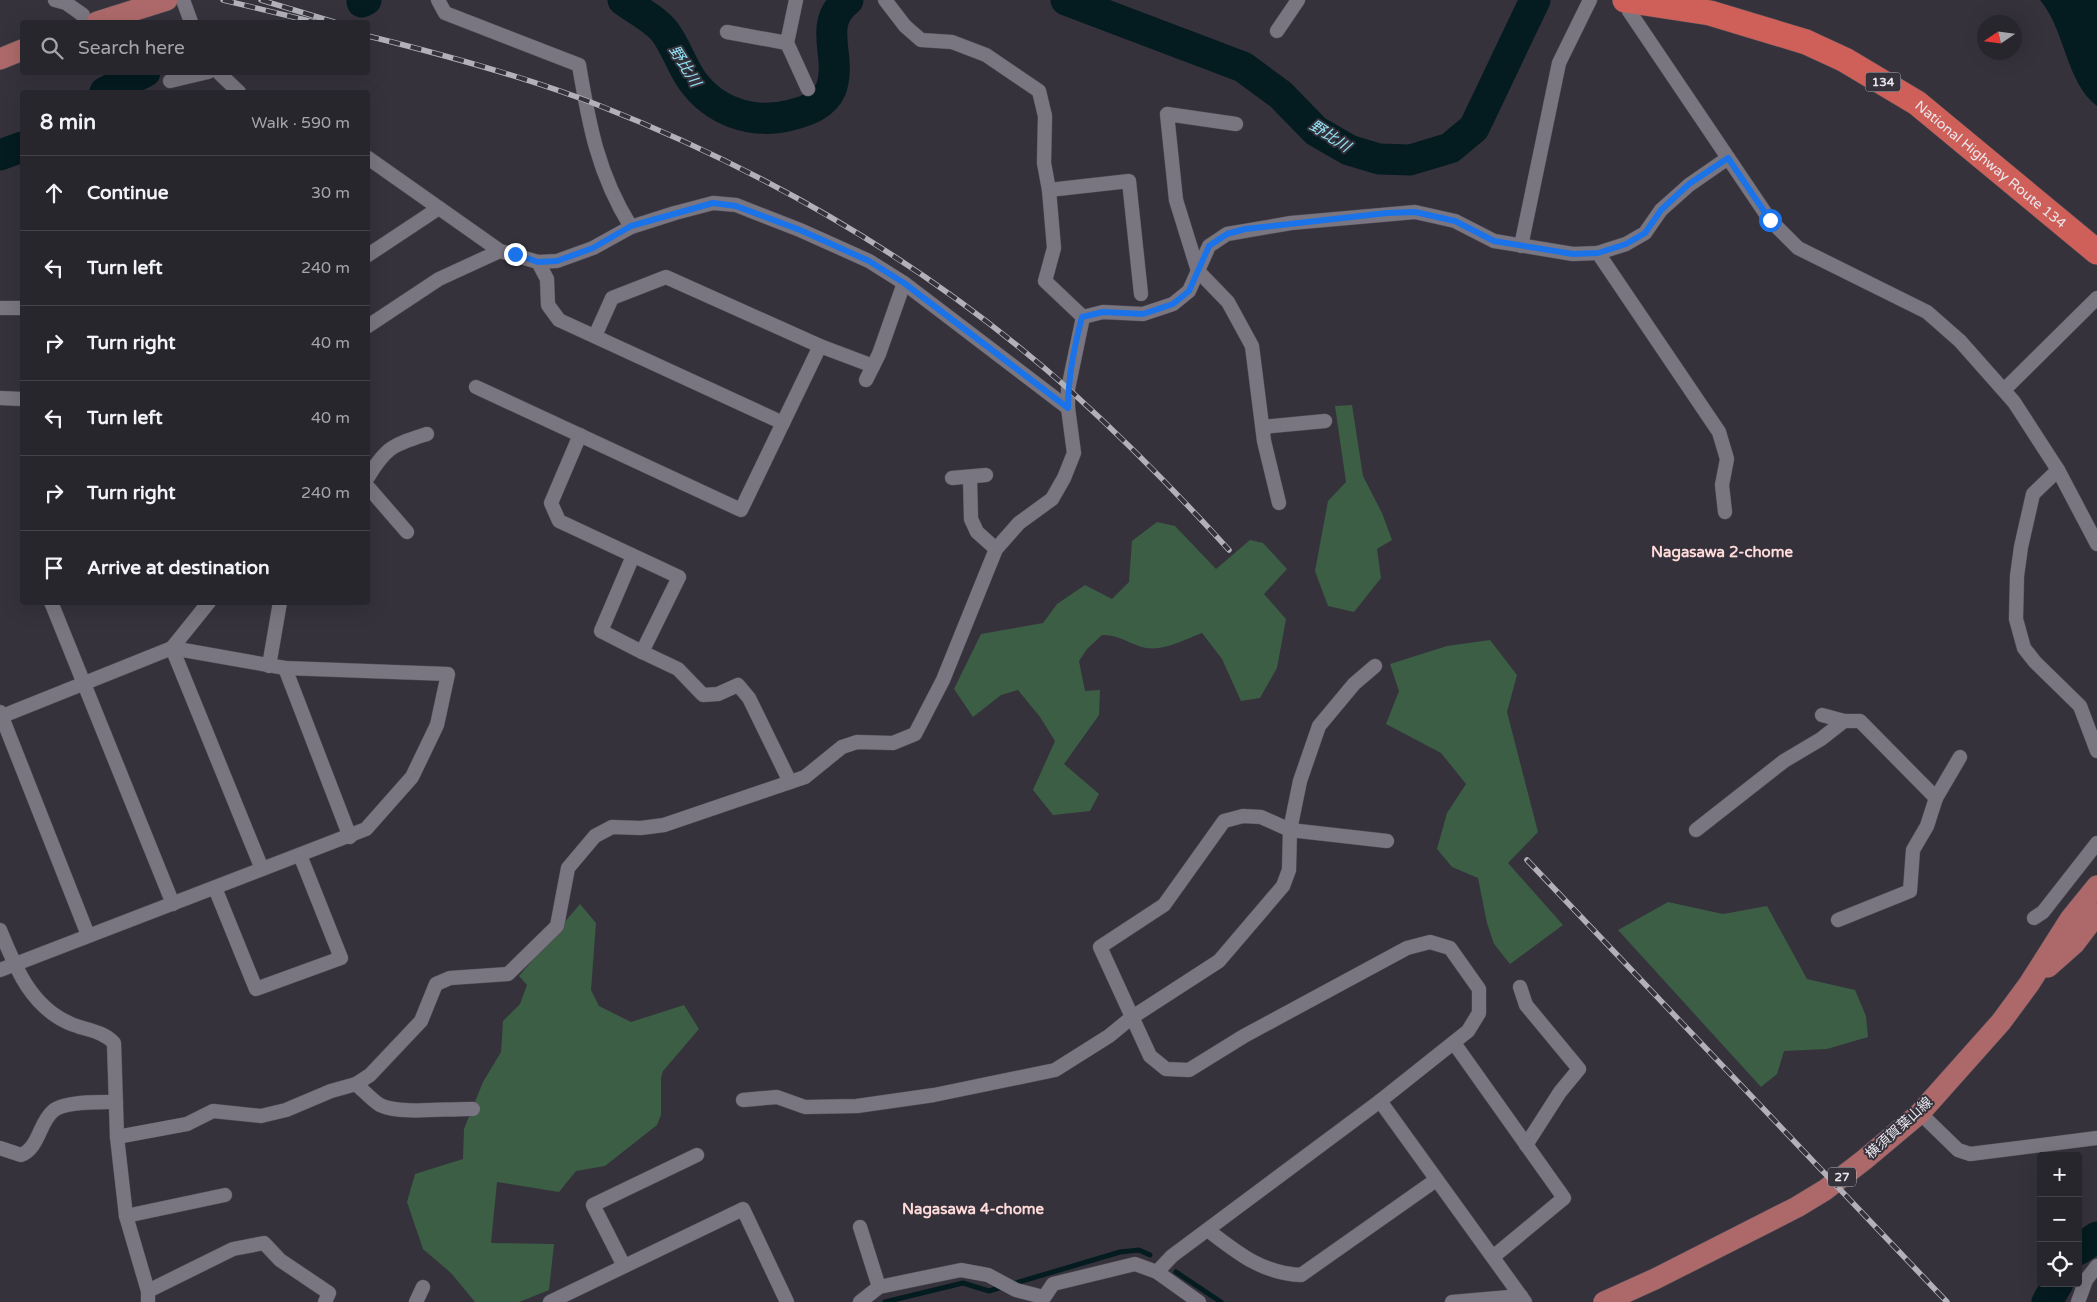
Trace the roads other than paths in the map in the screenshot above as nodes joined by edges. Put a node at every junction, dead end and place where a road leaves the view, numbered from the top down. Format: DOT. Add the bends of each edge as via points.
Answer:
graph roads {
  1 [pos="55,0"];
  2 [pos="167,0"];
  3 [pos="183,0"];
  4 [pos="438,0"];
  5 [pos="796,0"];
  6 [pos="885,0"];
  7 [pos="1298,0"];
  8 [pos="1590,0"];
  9 [pos="1627,0"];
  10 [pos="83,20"];
  11 [pos="103,20"];
  12 [pos="190,20"];
  13 [pos="726,32"];
  14 [pos="1277,32"];
  15 [pos="787,43"];
  16 [pos="20,51"];
  17 [pos="0,59"];
  18 [pos="195,75"];
  19 [pos="221,75"];
  20 [pos="170,81"];
  21 [pos="808,89"];
  22 [pos="237,90"];
  23 [pos="1236,124"];
  24 [pos="1728,158"];
  25 [pos="370,159"];
  26 [pos="1049,190"];
  27 [pos="439,208"];
  28 [pos="631,226"];
  29 [pos="1520,246"];
  30 [pos="500,251"];
  31 [pos="2097,252"];
  32 [pos="1598,253"];
  33 [pos="370,254"];
  34 [pos="538,262"];
  35 [pos="1198,271"];
  36 [pos="904,283"];
  37 [pos="1141,294"];
  38 [pos="2097,298"];
  39 [pos="0,308"];
  40 [pos="20,308"];
  41 [pos="1082,317"];
  42 [pos="370,325"];
  43 [pos="595,336"];
  44 [pos="820,346"];
  45 [pos="873,366"];
  46 [pos="866,380"];
  47 [pos="476,387"];
  48 [pos="2004,390"];
  49 [pos="0,398"];
  50 [pos="20,398"];
  51 [pos="1068,408"];
  52 [pos="1324,421"];
  53 [pos="783,422"];
  54 [pos="1263,427"];
  55 [pos="427,434"];
  56 [pos="580,435"];
  57 [pos="2058,470"];
  58 [pos="370,474"];
  59 [pos="986,475"];
  60 [pos="970,476"];
  61 [pos="952,478"];
  62 [pos="370,489"];
  63 [pos="1279,503"];
  64 [pos="1725,512"];
  65 [pos="408,532"];
  66 [pos="2097,544"];
  67 [pos="996,549"];
  68 [pos="633,556"];
  69 [pos="52,605"];
  70 [pos="207,605"];
  71 [pos="279,605"];
  72 [pos="172,648"];
  73 [pos="642,652"];
  74 [pos="269,666"];
  75 [pos="1375,666"];
  76 [pos="285,668"];
  77 [pos="84,684"];
  78 [pos="1822,715"];
  79 [pos="1,716"];
  80 [pos="1844,721"];
  81 [pos="2097,751"];
  82 [pos="1960,757"];
  83 [pos="790,782"];
  84 [pos="1936,798"];
  85 [pos="1290,830"];
  86 [pos="1696,830"];
  87 [pos="350,837"];
  88 [pos="1387,841"];
  89 [pos="2097,842"];
  90 [pos="300,855"];
  91 [pos="262,869"];
  92 [pos="2097,886"];
  93 [pos="215,888"];
  94 [pos="173,904"];
  95 [pos="2097,914"];
  96 [pos="2034,918"];
  97 [pos="1838,920"];
  98 [pos="0,930"];
  99 [pos="88,935"];
  100 [pos="14,964"];
  101 [pos="0,970"];
  102 [pos="2030,984"];
  103 [pos="1520,987"];
  104 [pos="1132,1018"];
  105 [pos="1454,1043"];
  106 [pos="356,1084"];
  107 [pos="743,1100"];
  108 [pos="1380,1101"];
  109 [pos="116,1102"];
  110 [pos="474,1109"];
  111 [pos="1920,1113"];
  112 [pos="117,1137"];
  113 [pos="2097,1138"];
  114 [pos="1526,1144"];
  115 [pos="0,1148"];
  116 [pos="698,1154"];
  117 [pos="1436,1180"];
  118 [pos="225,1195"];
  119 [pos="126,1216"];
  120 [pos="860,1227"];
  121 [pos="1209,1231"];
  122 [pos="1493,1257"];
  123 [pos="624,1266"];
  124 [pos="2097,1266"];
  125 [pos="1157,1272"];
  126 [pos="423,1287"];
  127 [pos="878,1287"];
  128 [pos="148,1296"];
  129 [pos="1523,1299"];
  130 [pos="1042,1300"];
  131 [pos="325,1302"];
  132 [pos="416,1302"];
  133 [pos="550,1302"];
  134 [pos="787,1302"];
  135 [pos="860,1302"];
  136 [pos="1200,1302"];
  137 [pos="1452,1302"];
  138 [pos="1605,1302"];
  139 [pos="2078,1302"];
  1 -- 10 [label="street" via="66,3 82,15"];
  2 -- 11 [label="main road"];
  3 -- 12 [label="street"];
  4 -- 28 [label="street" via="445,13 579,65 594,145 614,199"];
  5 -- 15 [label="street"];
  6 -- 26 [label="street" via="905,26 921,40 952,42 986,55 1039,90 1045,116 1044,163"];
  7 -- 14 [label="street"];
  8 -- 29 [label="street" via="1559,63"];
  9 -- 24 [label="street" via="1629,11"];
  9 -- 31 [label="highway, National Highway Route 134 / 134" via="1710,13 1806,42 1845,60 1917,104"];
  13 -- 15 [label="street"];
  15 -- 21 [label="street"];
  16 -- 17 [label="main road"];
  18 -- 20 [label="street"];
  19 -- 22 [label="street"];
  23 -- 35 [label="street" via="1167,114 1176,200"];
  24 -- 32 [label="street" via="1689,184 1661,210 1645,233 1626,244"];
  24 -- 48 [label="street" via="1770,220 1798,248 1927,312 1960,341"];
  25 -- 27 [label="street"];
  26 -- 37 [label="street" via="1129,181"];
  26 -- 41 [label="street" via="1054,248 1045,281"];
  27 -- 30 [label="street"];
  27 -- 33 [label="street"];
  28 -- 34 [label="street" via="593,248 557,261"];
  28 -- 36 [label="street" via="713,203 736,206 869,261"];
  29 -- 32 [label="street" via="1573,254"];
  29 -- 35 [label="street" via="1494,241 1455,221 1415,212 1387,213 1282,224 1227,234 1209,246"];
  30 -- 34 [label="street"];
  30 -- 42 [label="street" via="439,279"];
  32 -- 64 [label="street" via="1719,432 1726,459 1722,485"];
  34 -- 43 [label="street" via="547,279 548,305 559,320"];
  35 -- 41 [label="street" via="1189,291 1173,304 1143,314 1103,312"];
  35 -- 54 [label="street" via="1228,302 1252,346"];
  36 -- 45 [label="street"];
  36 -- 51 [label="street"];
  38 -- 48 [label="street"];
  39 -- 40 [label="street"];
  41 -- 51 [label="street" via="1068,389"];
  43 -- 44 [label="street" via="612,298 666,277"];
  43 -- 53 [label="street"];
  44 -- 45 [label="street"];
  44 -- 53 [label="street"];
  45 -- 46 [label="street"];
  47 -- 56 [label="street"];
  48 -- 57 [label="street"];
  49 -- 50 [label="street"];
  51 -- 67 [label="street" via="1074,453 1064,478 1052,498 1019,523"];
  52 -- 54 [label="street"];
  53 -- 56 [label="street" via="741,510"];
  54 -- 63 [label="street"];
  55 -- 58 [label="street" via="394,445"];
  56 -- 68 [label="street" via="551,503 559,521"];
  57 -- 66 [label="street"];
  57 -- 81 [label="street" via="2033,494 2017,576 2016,619 2024,648 2080,706"];
  59 -- 60 [label="street"];
  60 -- 61 [label="street"];
  60 -- 67 [label="street" via="971,519 977,532"];
  62 -- 65 [label="street"];
  67 -- 83 [label="street" via="943,680 915,734 893,743 857,742 842,747 805,777"];
  68 -- 73 [label="street" via="601,631"];
  68 -- 73 [label="street" via="678,577"];
  69 -- 77 [label="street"];
  70 -- 72 [label="street"];
  71 -- 74 [label="street"];
  72 -- 74 [label="street"];
  72 -- 77 [label="street"];
  72 -- 91 [label="street"];
  73 -- 83 [label="street" via="678,669 703,695 718,694 738,685 749,698"];
  74 -- 76 [label="street"];
  75 -- 85 [label="street" via="1354,684 1318,726 1300,781"];
  76 -- 87 [label="street"];
  76 -- 87 [label="street" via="448,674 437,725 412,776 366,829"];
  77 -- 79 [label="street"];
  77 -- 94 [label="street"];
  78 -- 80 [label="street"];
  79 -- 99 [label="street"];
  80 -- 84 [label="street" via="1860,721"];
  80 -- 86 [label="street" via="1822,739 1784,761"];
  82 -- 84 [label="street"];
  83 -- 106 [label="street" via="664,825 612,827 595,836 568,868 557,926 508,974 450,978 436,984 421,1021 370,1075"];
  84 -- 97 [label="street" via="1913,850 1910,891"];
  85 -- 88 [label="street"];
  85 -- 104 [label="street" via="1289,870 1283,886 1219,961"];
  85 -- 104 [label="street" via="1260,817 1243,816 1224,822 1164,905 1100,947"];
  87 -- 90 [label="street"];
  89 -- 96 [label="street" via="2043,912"];
  90 -- 91 [label="street"];
  90 -- 93 [label="street" via="341,958 256,990"];
  91 -- 93 [label="street"];
  92 -- 102 [label="main road, 横須賀葉山線 / 27" via="2071,918"];
  93 -- 94 [label="street"];
  94 -- 99 [label="street"];
  95 -- 102 [label="main road, 横須賀葉山線 / 27" via="2074,944"];
  98 -- 100 [label="street"];
  99 -- 100 [label="street"];
  100 -- 101 [label="street"];
  100 -- 109 [label="street" via="35,999 68,1023 107,1036 114,1043"];
  102 -- 111 [label="main road, 横須賀葉山線 / 27" via="2001,1022"];
  103 -- 114 [label="street" via="1526,1005 1579,1069"];
  104 -- 105 [label="street" via="1150,1056 1166,1069 1189,1070 1350,978 1407,948 1430,942 1450,948 1479,989 1479,1013 1468,1031"];
  104 -- 107 [label="street" via="1055,1070 934,1095 857,1106 805,1107 777,1097"];
  105 -- 108 [label="street"];
  105 -- 114 [label="street"];
  106 -- 110 [label="street" via="381,1105 407,1111"];
  106 -- 112 [label="street" via="261,1116 213,1111 187,1124"];
  108 -- 117 [label="street"];
  108 -- 121 [label="street"];
  109 -- 112 [label="street"];
  109 -- 115 [label="street" via="88,1102 60,1108 53,1111 28,1152 21,1155"];
  111 -- 113 [label="street" via="1958,1150 1970,1154"];
  111 -- 138 [label="main road, 横須賀葉山線 / 27" via="1825,1190 1735,1239"];
  112 -- 119 [label="street"];
  114 -- 122 [label="street" via="1564,1198"];
  116 -- 123 [label="street" via="593,1205"];
  117 -- 121 [label="street" via="1300,1275 1278,1274 1241,1256"];
  117 -- 122 [label="street"];
  118 -- 119 [label="street"];
  119 -- 128 [label="street"];
  120 -- 127 [label="street"];
  121 -- 125 [label="street" via="1172,1256"];
  122 -- 129 [label="street"];
  123 -- 133 [label="street"];
  123 -- 134 [label="street" via="742,1209"];
  124 -- 139 [label="street" via="2086,1280"];
  125 -- 130 [label="street" via="1135,1264 1098,1272 1053,1284"];
  125 -- 136 [label="street"];
  126 -- 132 [label="street"];
  127 -- 130 [label="street" via="961,1270 988,1275"];
  127 -- 135 [label="street"];
  128 -- 131 [label="street" via="233,1249 264,1243 280,1260 329,1293"];
  129 -- 137 [label="street"];
}
